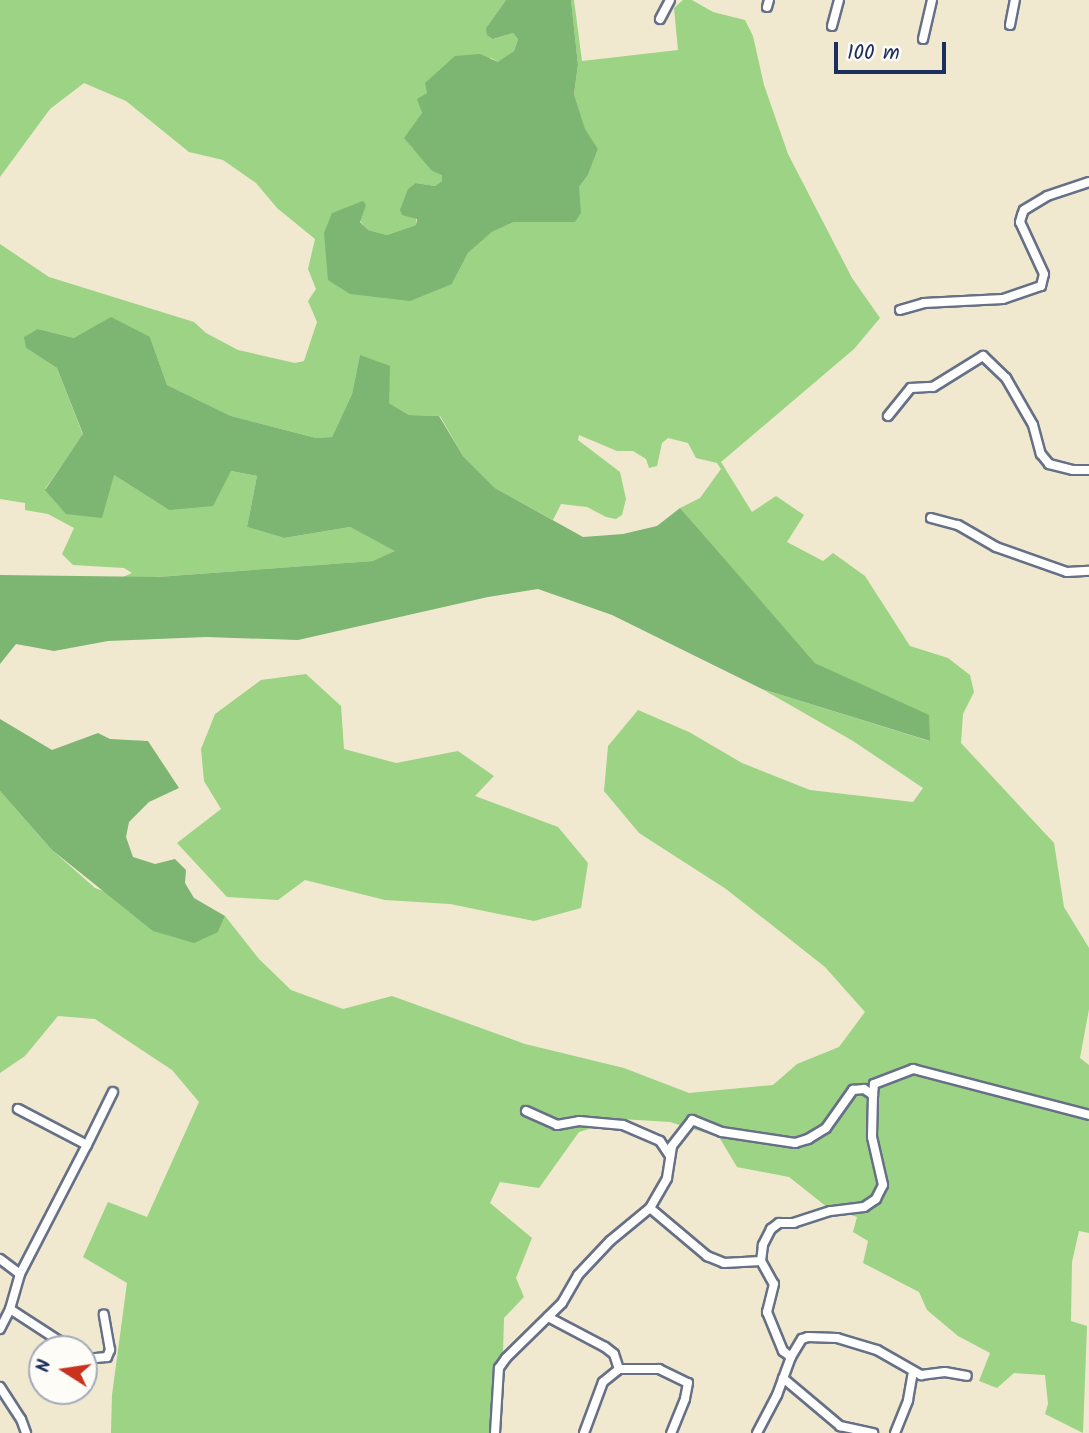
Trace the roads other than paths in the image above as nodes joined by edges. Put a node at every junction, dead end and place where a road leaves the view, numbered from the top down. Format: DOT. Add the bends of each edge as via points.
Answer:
graph roads {
  1 [pos="670,0"];
  2 [pos="839,0"];
  3 [pos="932,0"];
  4 [pos="1015,0"];
  5 [pos="660,19"];
  6 [pos="1010,25"];
  7 [pos="832,26"];
  8 [pos="923,39"];
  9 [pos="1089,182"];
  10 [pos="900,310"];
  11 [pos="888,416"];
  12 [pos="1089,470"];
  13 [pos="932,518"];
  14 [pos="1089,571"];
  15 [pos="113,1092"];
  16 [pos="873,1095"];
  17 [pos="18,1110"];
  18 [pos="526,1111"];
  19 [pos="1089,1115"];
  20 [pos="87,1146"];
  21 [pos="670,1156"];
  22 [pos="650,1208"];
  23 [pos="0,1259"];
  24 [pos="761,1261"];
  25 [pos="20,1274"];
  26 [pos="10,1309"];
  27 [pos="104,1315"];
  28 [pos="548,1317"];
  29 [pos="0,1329"];
  30 [pos="51,1335"];
  31 [pos="791,1357"];
  32 [pos="98,1358"];
  33 [pos="619,1369"];
  34 [pos="913,1373"];
  35 [pos="967,1376"];
  36 [pos="783,1378"];
  37 [pos="0,1387"];
  38 [pos="845,1431"];
  39 [pos="26,1433"];
  40 [pos="495,1433"];
  41 [pos="584,1433"];
  42 [pos="671,1433"];
  43 [pos="757,1433"];
  44 [pos="873,1433"];
  45 [pos="895,1433"];
  1 -- 5 [label="street"];
  2 -- 7 [label="street"];
  3 -- 8 [label="street"];
  4 -- 6 [label="street"];
  9 -- 10 [label="street" via="1024,209 1020,222 1044,274 1041,286 1003,299 924,303"];
  11 -- 12 [label="street" via="911,388 933,387 983,356 1006,378 1049,464"];
  13 -- 14 [label="street" via="1067,572"];
  15 -- 20 [label="street"];
  16 -- 19 [label="street" via="874,1084 913,1069"];
  16 -- 21 [label="street" via="864,1089 853,1090 826,1128 795,1143 722,1132 692,1120 681,1130"];
  16 -- 24 [label="street" via="873,1136 883,1185 876,1199 864,1207 779,1223 763,1245"];
  17 -- 20 [label="street"];
  18 -- 21 [label="street" via="557,1125 579,1121 623,1125 660,1142"];
  20 -- 25 [label="street"];
  21 -- 22 [label="street" via="667,1178"];
  22 -- 24 [label="street" via="707,1256 724,1263"];
  22 -- 28 [label="street" via="578,1275"];
  23 -- 25 [label="street"];
  24 -- 31 [label="street" via="774,1284 767,1312 783,1351"];
  25 -- 26 [label="street"];
  26 -- 29 [label="street"];
  26 -- 30 [label="street"];
  27 -- 32 [label="street" via="110,1350 107,1357"];
  28 -- 33 [label="street" via="605,1347 614,1354"];
  28 -- 40 [label="street" via="499,1368"];
  31 -- 34 [label="street" via="802,1339 816,1335 877,1350"];
  31 -- 36 [label="street"];
  33 -- 41 [label="street" via="603,1382"];
  33 -- 42 [label="street" via="659,1369 688,1383"];
  34 -- 35 [label="street"];
  34 -- 45 [label="street"];
  36 -- 38 [label="street"];
  36 -- 43 [label="street"];
  37 -- 39 [label="street"];
  38 -- 44 [label="street"];
}
